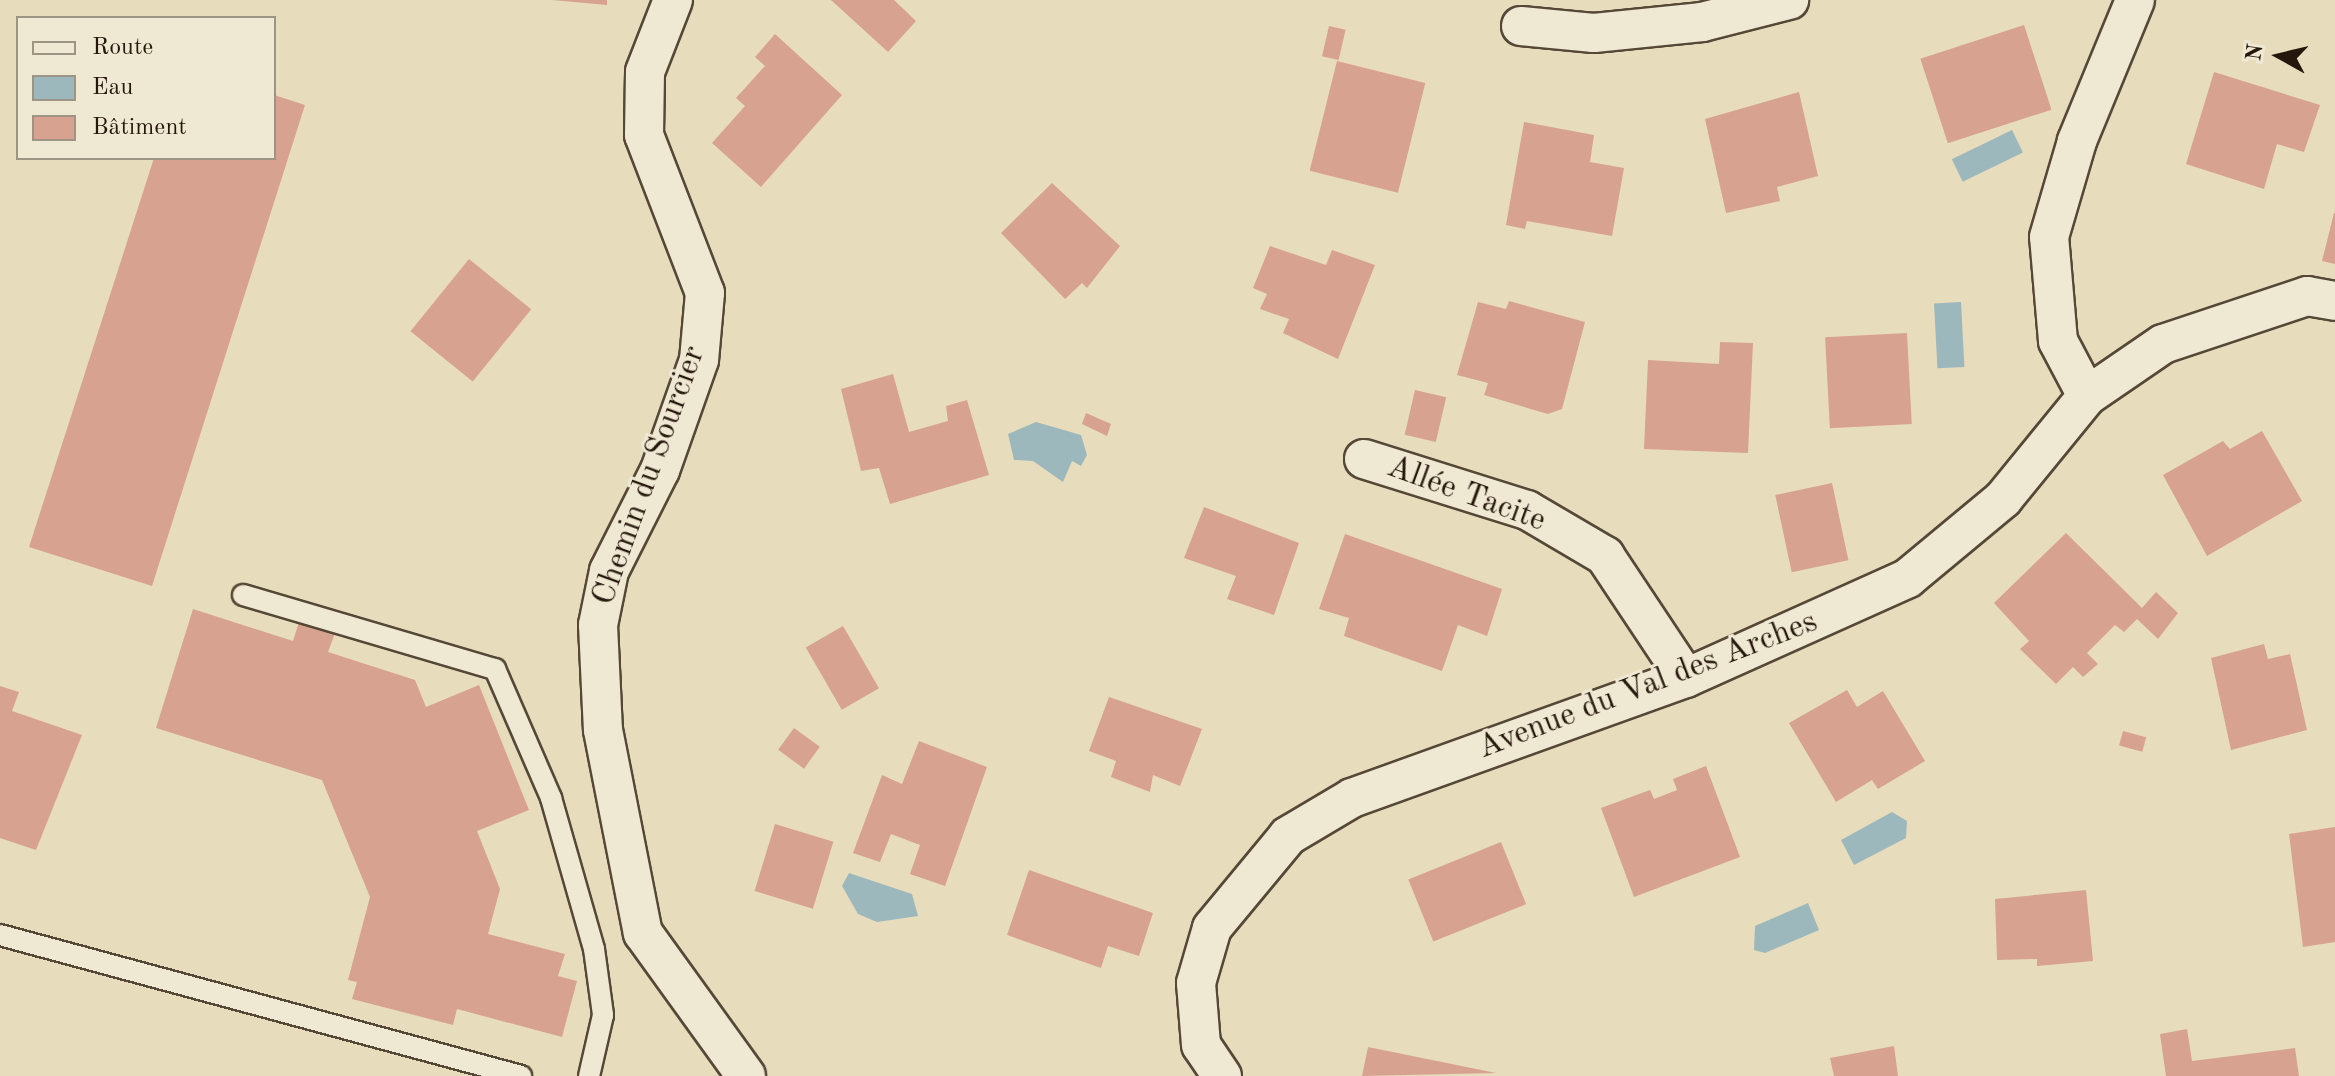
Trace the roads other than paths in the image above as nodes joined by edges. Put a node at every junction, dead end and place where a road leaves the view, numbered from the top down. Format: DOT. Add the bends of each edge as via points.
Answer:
graph roads {
  1 [pos="673,0"];
  2 [pos="1789,0"];
  3 [pos="2135,0"];
  4 [pos="1521,26"];
  5 [pos="2335,301"];
  6 [pos="2087,396"];
  7 [pos="1364,459"];
  8 [pos="243,595"];
  9 [pos="1686,678"];
  10 [pos="0,935"];
  11 [pos="521,1076"];
  12 [pos="589,1076"];
  13 [pos="746,1076"];
  14 [pos="1222,1076"];
  1 -- 13 [label="street, Chemin du Sourcier" via="645,72 644,135 705,293 699,360 660,470 609,571 598,625 603,730 618,834 643,933"];
  2 -- 4 [label="street" via="1702,22 1610,32"];
  3 -- 6 [label="street" via="2077,141 2049,237 2058,341"];
  5 -- 6 [label="street, Avenue du Val des Arches" via="2307,296 2228,316 2163,344"];
  6 -- 9 [label="street, Avenue du Val des Arches" via="2003,499 1908,578"];
  7 -- 9 [label="street, Allée Tacite" via="1527,510 1605,556"];
  8 -- 12 [label="lane" via="495,669 551,798 594,949 603,1015"];
  9 -- 14 [label="street, Avenue du Val des Arches" via="1352,798 1288,836 1212,928 1196,983 1201,1045"];
  10 -- 11 [label="lane"];
}
